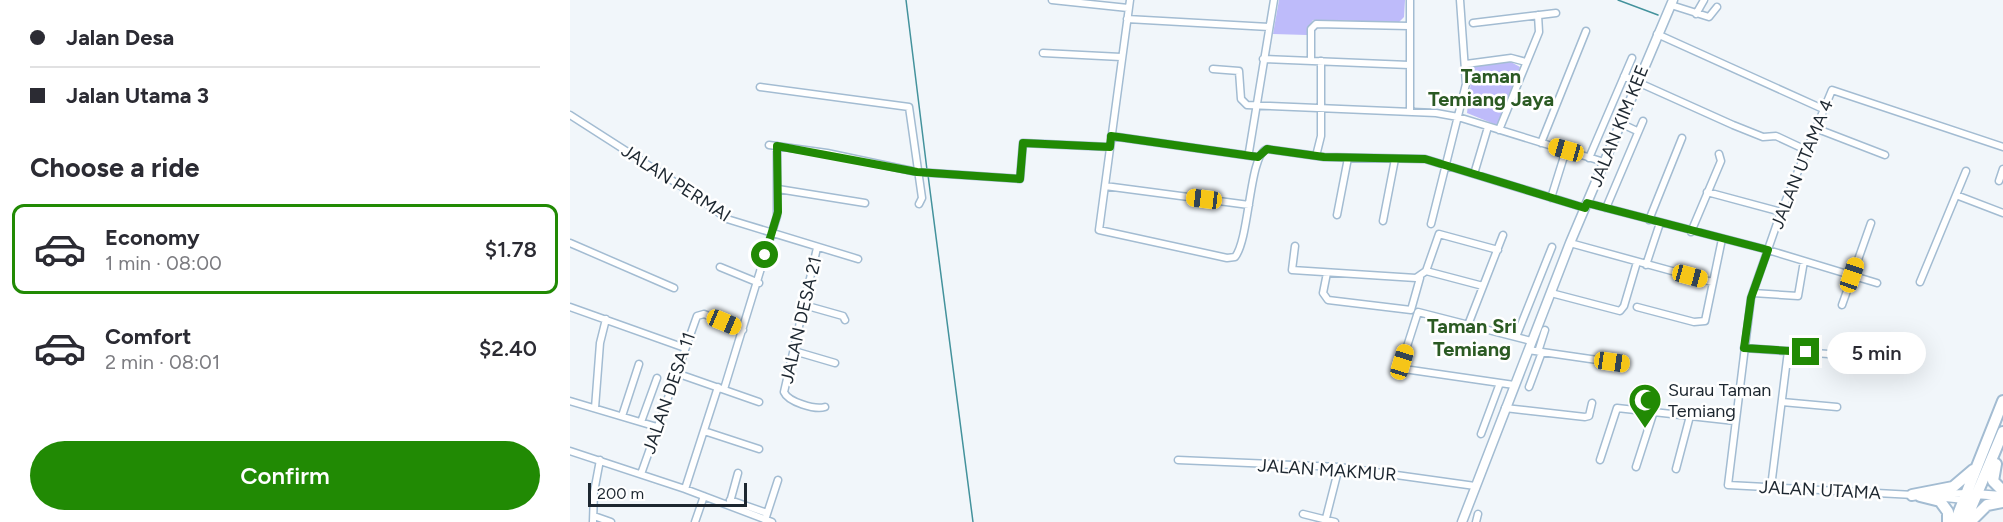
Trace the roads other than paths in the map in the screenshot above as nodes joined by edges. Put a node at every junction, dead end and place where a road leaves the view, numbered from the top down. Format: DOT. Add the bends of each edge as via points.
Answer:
graph roads {
  1 [pos="1052,0"];
  2 [pos="1130,0"];
  3 [pos="1274,0"];
  4 [pos="1410,0"];
  5 [pos="1460,0"];
  6 [pos="1704,0"];
  7 [pos="1672,2"];
  8 [pos="1717,7"];
  9 [pos="1128,8"];
  10 [pos="1556,13"];
  11 [pos="1696,14"];
  12 [pos="1538,15"];
  13 [pos="1127,19"];
  14 [pos="1473,23"];
  15 [pos="1409,26"];
  16 [pos="1269,27"];
  17 [pos="1586,31"];
  18 [pos="1657,34"];
  19 [pos="1043,53"];
  20 [pos="1121,57"];
  21 [pos="1632,58"];
  22 [pos="1263,59"];
  23 [pos="1311,61"];
  24 [pos="1321,61"];
  25 [pos="1526,62"];
  26 [pos="1466,64"];
  27 [pos="1409,65"];
  28 [pos="1213,69"];
  29 [pos="1624,76"];
  30 [pos="1637,82"];
  31 [pos="760,87"];
  32 [pos="1255,105"];
  33 [pos="1321,107"];
  34 [pos="1823,109"];
  35 [pos="1410,111"];
  36 [pos="570,115"];
  37 [pos="1458,117"];
  38 [pos="1643,121"];
  39 [pos="1620,123"];
  40 [pos="1488,127"];
  41 [pos="1815,128"];
  42 [pos="1499,130"];
  43 [pos="1637,131"];
  44 [pos="1111,136"];
  45 [pos="1682,138"];
  46 [pos="1541,143"];
  47 [pos="769,145"];
  48 [pos="777,146"];
  49 [pos="1110,147"];
  50 [pos="2003,147"];
  51 [pos="1566,150"];
  52 [pos="1806,150"];
  53 [pos="1249,152"];
  54 [pos="1719,154"];
  55 [pos="1259,155"];
  56 [pos="1885,155"];
  57 [pos="1316,156"];
  58 [pos="1348,158"];
  59 [pos="1589,158"];
  60 [pos="1395,159"];
  61 [pos="1604,162"];
  62 [pos="1446,166"];
  63 [pos="2003,169"];
  64 [pos="1966,171"];
  65 [pos="917,172"];
  66 [pos="1474,174"];
  67 [pos="1999,181"];
  68 [pos="1105,186"];
  69 [pos="778,189"];
  70 [pos="1707,192"];
  71 [pos="1956,195"];
  72 [pos="1551,198"];
  73 [pos="865,203"];
  74 [pos="919,204"];
  75 [pos="1249,205"];
  76 [pos="1586,206"];
  77 [pos="1606,208"];
  78 [pos="1781,212"];
  79 [pos="2003,213"];
  80 [pos="1337,214"];
  81 [pos="1649,220"];
  82 [pos="1383,221"];
  83 [pos="1871,223"];
  84 [pos="1431,224"];
  85 [pos="1660,224"];
  86 [pos="1691,232"];
  87 [pos="770,234"];
  88 [pos="1503,235"];
  89 [pos="1722,239"];
  90 [pos="570,243"];
  91 [pos="1570,243"];
  92 [pos="1295,246"];
  93 [pos="1552,247"];
  94 [pos="817,248"];
  95 [pos="1498,250"];
  96 [pos="1768,250"];
  97 [pos="858,259"];
  98 [pos="1804,261"];
  99 [pos="1637,262"];
  100 [pos="1646,265"];
  101 [pos="720,267"];
  102 [pos="1426,272"];
  103 [pos="1327,273"];
  104 [pos="1852,275"];
  105 [pos="1420,278"];
  106 [pos="1712,282"];
  107 [pos="1920,282"];
  108 [pos="759,283"];
  109 [pos="1877,283"];
  110 [pos="1539,284"];
  111 [pos="1483,286"];
  112 [pos="674,288"];
  113 [pos="1552,291"];
  114 [pos="1753,293"];
  115 [pos="804,305"];
  116 [pos="1842,305"];
  117 [pos="570,307"];
  118 [pos="1637,307"];
  119 [pos="606,320"];
  120 [pos="845,320"];
  121 [pos="1468,325"];
  122 [pos="744,330"];
  123 [pos="1545,330"];
  124 [pos="1516,337"];
  125 [pos="1529,346"];
  126 [pos="685,348"];
  127 [pos="1744,348"];
  128 [pos="794,351"];
  129 [pos="1788,351"];
  130 [pos="1540,352"];
  131 [pos="1843,355"];
  132 [pos="835,363"];
  133 [pos="639,364"];
  134 [pos="1625,364"];
  135 [pos="676,373"];
  136 [pos="657,378"];
  137 [pos="1500,383"];
  138 [pos="1514,385"];
  139 [pos="1529,387"];
  140 [pos="721,388"];
  141 [pos="570,400"];
  142 [pos="2003,401"];
  143 [pos="759,402"];
  144 [pos="1782,402"];
  145 [pos="1592,403"];
  146 [pos="825,407"];
  147 [pos="1837,407"];
  148 [pos="595,408"];
  149 [pos="1506,408"];
  150 [pos="1654,411"];
  151 [pos="1690,416"];
  152 [pos="1998,416"];
  153 [pos="622,417"];
  154 [pos="1735,421"];
  155 [pos="641,422"];
  156 [pos="657,428"];
  157 [pos="704,431"];
  158 [pos="2003,432"];
  159 [pos="1481,434"];
  160 [pos="2003,444"];
  161 [pos="759,450"];
  162 [pos="570,451"];
  163 [pos="600,460"];
  164 [pos="1178,460"];
  165 [pos="1600,460"];
  166 [pos="1339,467"];
  167 [pos="1636,467"];
  168 [pos="1676,469"];
  169 [pos="738,473"];
  170 [pos="641,474"];
  171 [pos="778,480"];
  172 [pos="1728,485"];
  173 [pos="1475,486"];
  174 [pos="1771,487"];
  175 [pos="685,489"];
  176 [pos="2003,491"];
  177 [pos="1912,495"];
  178 [pos="704,496"];
  179 [pos="1971,497"];
  180 [pos="2003,499"];
  181 [pos="729,503"];
  182 [pos="746,513"];
  183 [pos="1304,514"];
  184 [pos="1478,514"];
  185 [pos="768,518"];
  186 [pos="593,519"];
  187 [pos="1326,521"];
  188 [pos="611,522"];
  189 [pos="696,522"];
  190 [pos="742,522"];
  191 [pos="1335,522"];
  192 [pos="1462,522"];
  193 [pos="1476,522"];
  194 [pos="1948,522"];
  195 [pos="1955,522"];
  196 [pos="1965,522"];
  197 [pos="1970,522"];
  1 -- 9 [label="street"];
  2 -- 9 [label="street"];
  3 -- 16 [label="street"];
  4 -- 15 [label="street"];
  5 -- 26 [label="street"];
  6 -- 11 [label="street"];
  7 -- 11 [label="street"];
  7 -- 18 [label="street, JALAN KIM KEE"];
  8 -- 11 [label="street" via="1709,17"];
  9 -- 13 [label="street"];
  10 -- 12 [label="street"];
  12 -- 14 [label="street"];
  12 -- 25 [label="street" via="1539,32"];
  13 -- 16 [label="street"];
  13 -- 20 [label="street"];
  15 -- 23 [label="street" via="1316,24 1311,29"];
  15 -- 27 [label="street"];
  16 -- 22 [label="street"];
  17 -- 46 [label="street"];
  18 -- 30 [label="street, JALAN KIM KEE"];
  18 -- 34 [label="street"];
  19 -- 20 [label="street"];
  20 -- 44 [label="street"];
  21 -- 29 [label="street"];
  22 -- 23 [label="street"];
  22 -- 32 [label="street"];
  23 -- 24 [label="street"];
  24 -- 27 [label="street"];
  24 -- 33 [label="street"];
  25 -- 26 [label="street" via="1510,58"];
  25 -- 42 [label="street"];
  26 -- 37 [label="street"];
  27 -- 35 [label="street"];
  28 -- 32 [label="street" via="1239,71 1241,99 1245,104"];
  29 -- 30 [label="street"];
  29 -- 59 [label="street"];
  30 -- 39 [label="street, JALAN KIM KEE"];
  30 -- 52 [label="street" via="1760,136 1776,136"];
  31 -- 65 [label="street" via="905,105 911,111"];
  32 -- 33 [label="street"];
  32 -- 53 [label="street"];
  33 -- 35 [label="street"];
  33 -- 57 [label="street"];
  34 -- 41 [label="street, JALAN UTAMA 4"];
  34 -- 50 [label="street, JALAN UTAMA 4" via="1832,90"];
  35 -- 37 [label="street"];
  36 -- 87 [label="street, JALAN PERMAI" via="727,219"];
  37 -- 40 [label="street"];
  37 -- 62 [label="street"];
  38 -- 43 [label="street"];
  39 -- 43 [label="street"];
  39 -- 61 [label="street, JALAN KIM KEE"];
  40 -- 42 [label="street"];
  40 -- 66 [label="street"];
  41 -- 52 [label="street, JALAN UTAMA 4"];
  41 -- 56 [label="street"];
  42 -- 46 [label="street"];
  43 -- 77 [label="street"];
  44 -- 49 [label="street"];
  44 -- 55 [label="street"];
  45 -- 81 [label="street"];
  46 -- 51 [label="street"];
  47 -- 48 [label="street"];
  48 -- 65 [label="street"];
  48 -- 69 [label="street"];
  49 -- 65 [label="street" via="1023,143 1020,179"];
  49 -- 68 [label="street"];
  51 -- 59 [label="street"];
  51 -- 72 [label="street"];
  52 -- 78 [label="street, JALAN UTAMA 4"];
  54 -- 70 [label="street" via="1721,160"];
  55 -- 57 [label="street" via="1267,149"];
  55 -- 75 [label="street"];
  57 -- 58 [label="street"];
  58 -- 60 [label="street"];
  58 -- 80 [label="street"];
  59 -- 61 [label="street"];
  60 -- 62 [label="street" via="1425,159"];
  60 -- 82 [label="street"];
  61 -- 76 [label="street, JALAN KIM KEE"];
  62 -- 66 [label="street"];
  62 -- 84 [label="street"];
  63 -- 67 [label="street"];
  64 -- 71 [label="street"];
  65 -- 74 [label="street" via="922,198"];
  66 -- 72 [label="street"];
  68 -- 75 [label="street"];
  68 -- 75 [label="street" via="1099,230 1227,258 1238,254"];
  69 -- 73 [label="street"];
  69 -- 87 [label="street" via="778,212"];
  70 -- 78 [label="street"];
  70 -- 86 [label="street"];
  71 -- 79 [label="street"];
  71 -- 107 [label="street"];
  72 -- 76 [label="street"];
  76 -- 77 [label="street"];
  76 -- 91 [label="street, JALAN KIM KEE"];
  77 -- 81 [label="street"];
  78 -- 96 [label="street, JALAN UTAMA 4"];
  81 -- 85 [label="street"];
  83 -- 104 [label="street"];
  85 -- 86 [label="street"];
  85 -- 100 [label="street"];
  86 -- 89 [label="street"];
  87 -- 94 [label="street, JALAN PERMAI"];
  87 -- 108 [label="street"];
  88 -- 95 [label="street"];
  89 -- 96 [label="street"];
  89 -- 106 [label="street"];
  90 -- 112 [label="street"];
  91 -- 99 [label="street"];
  91 -- 113 [label="street, JALAN KIM KEE"];
  92 -- 103 [label="street" via="1292,270"];
  93 -- 110 [label="street"];
  94 -- 97 [label="street, JALAN PERMAI"];
  94 -- 115 [label="street, JALAN DESA 21"];
  95 -- 102 [label="street" via="1439,234"];
  95 -- 111 [label="street"];
  96 -- 98 [label="street"];
  96 -- 114 [label="street, JALAN UTAMA 4"];
  98 -- 104 [label="street"];
  98 -- 114 [label="street" via="1798,296"];
  99 -- 100 [label="street"];
  99 -- 113 [label="street" via="1620,311"];
  100 -- 106 [label="street"];
  101 -- 108 [label="street"];
  102 -- 105 [label="street"];
  102 -- 111 [label="street"];
  103 -- 105 [label="street"];
  103 -- 105 [label="street" via="1323,293 1328,300 1411,310"];
  104 -- 109 [label="street"];
  104 -- 116 [label="street"];
  106 -- 118 [label="street" via="1705,321 1694,322"];
  108 -- 122 [label="street"];
  110 -- 113 [label="street"];
  110 -- 124 [label="street"];
  111 -- 121 [label="street"];
  113 -- 125 [label="street, JALAN KIM KEE"];
  114 -- 127 [label="street, JALAN UTAMA 4"];
  115 -- 120 [label="street" via="843,316"];
  115 -- 128 [label="street, JALAN DESA 21"];
  117 -- 119 [label="street"];
  119 -- 126 [label="street"];
  119 -- 148 [label="street" via="600,342"];
  121 -- 124 [label="street"];
  121 -- 137 [label="street" via="1418,312 1402,368"];
  122 -- 126 [label="street, JALAN DESA 11" via="698,313"];
  122 -- 140 [label="street"];
  123 -- 130 [label="street"];
  124 -- 125 [label="street"];
  125 -- 130 [label="street"];
  125 -- 138 [label="street, JALAN KIM KEE"];
  126 -- 135 [label="street, JALAN DESA 11"];
  127 -- 129 [label="street"];
  127 -- 154 [label="street, JALAN UTAMA 4"];
  128 -- 132 [label="street"];
  128 -- 146 [label="street, JALAN DESA 21" via="784,392 789,399 820,409"];
  129 -- 131 [label="street"];
  129 -- 144 [label="street"];
  130 -- 134 [label="street"];
  130 -- 139 [label="street"];
  133 -- 153 [label="street"];
  135 -- 140 [label="street"];
  135 -- 156 [label="street, JALAN DESA 11"];
  136 -- 155 [label="street"];
  137 -- 138 [label="street"];
  137 -- 159 [label="street"];
  138 -- 149 [label="street, JALAN KIM KEE"];
  140 -- 143 [label="street"];
  140 -- 157 [label="street"];
  141 -- 148 [label="street"];
  142 -- 152 [label="highway"];
  144 -- 147 [label="street"];
  144 -- 174 [label="street"];
  145 -- 149 [label="street" via="1589,416 1585,417"];
  148 -- 153 [label="street"];
  149 -- 173 [label="street, JALAN KIM KEE"];
  150 -- 151 [label="street"];
  150 -- 165 [label="street" via="1617,408"];
  150 -- 167 [label="street"];
  151 -- 154 [label="street"];
  151 -- 168 [label="street"];
  152 -- 177 [label="highway" via="1965,479 1945,490"];
  152 -- 179 [label="highway"];
  153 -- 155 [label="street"];
  154 -- 172 [label="street, JALAN UTAMA 4"];
  155 -- 156 [label="street"];
  156 -- 170 [label="street, JALAN DESA 11"];
  157 -- 161 [label="street"];
  157 -- 175 [label="street"];
  158 -- 179 [label="highway"];
  160 -- 176 [label="highway" via="1993,476"];
  162 -- 163 [label="street"];
  163 -- 170 [label="street"];
  163 -- 186 [label="street"];
  164 -- 166 [label="street, JALAN MAKMUR"];
  166 -- 173 [label="street, JALAN MAKMUR"];
  166 -- 187 [label="street"];
  169 -- 181 [label="street"];
  170 -- 175 [label="street"];
  171 -- 185 [label="street"];
  172 -- 174 [label="street, JALAN UTAMA"];
  173 -- 192 [label="street, JALAN KIM KEE"];
  174 -- 177 [label="street, JALAN UTAMA"];
  175 -- 178 [label="street"];
  177 -- 179 [label="street, JALAN UTAMA"];
  177 -- 194 [label="highway" via="1940,501 1948,512"];
  178 -- 181 [label="street"];
  178 -- 189 [label="street"];
  179 -- 180 [label="street, JALAN UTAMA"];
  179 -- 195 [label="highway"];
  179 -- 196 [label="highway"];
  180 -- 197 [label="highway" via="1987,505"];
  181 -- 182 [label="street"];
  181 -- 185 [label="street"];
  182 -- 185 [label="street"];
  182 -- 190 [label="street"];
  183 -- 187 [label="street"];
  184 -- 193 [label="street"];
  186 -- 188 [label="street"];
  187 -- 191 [label="street"];
}
